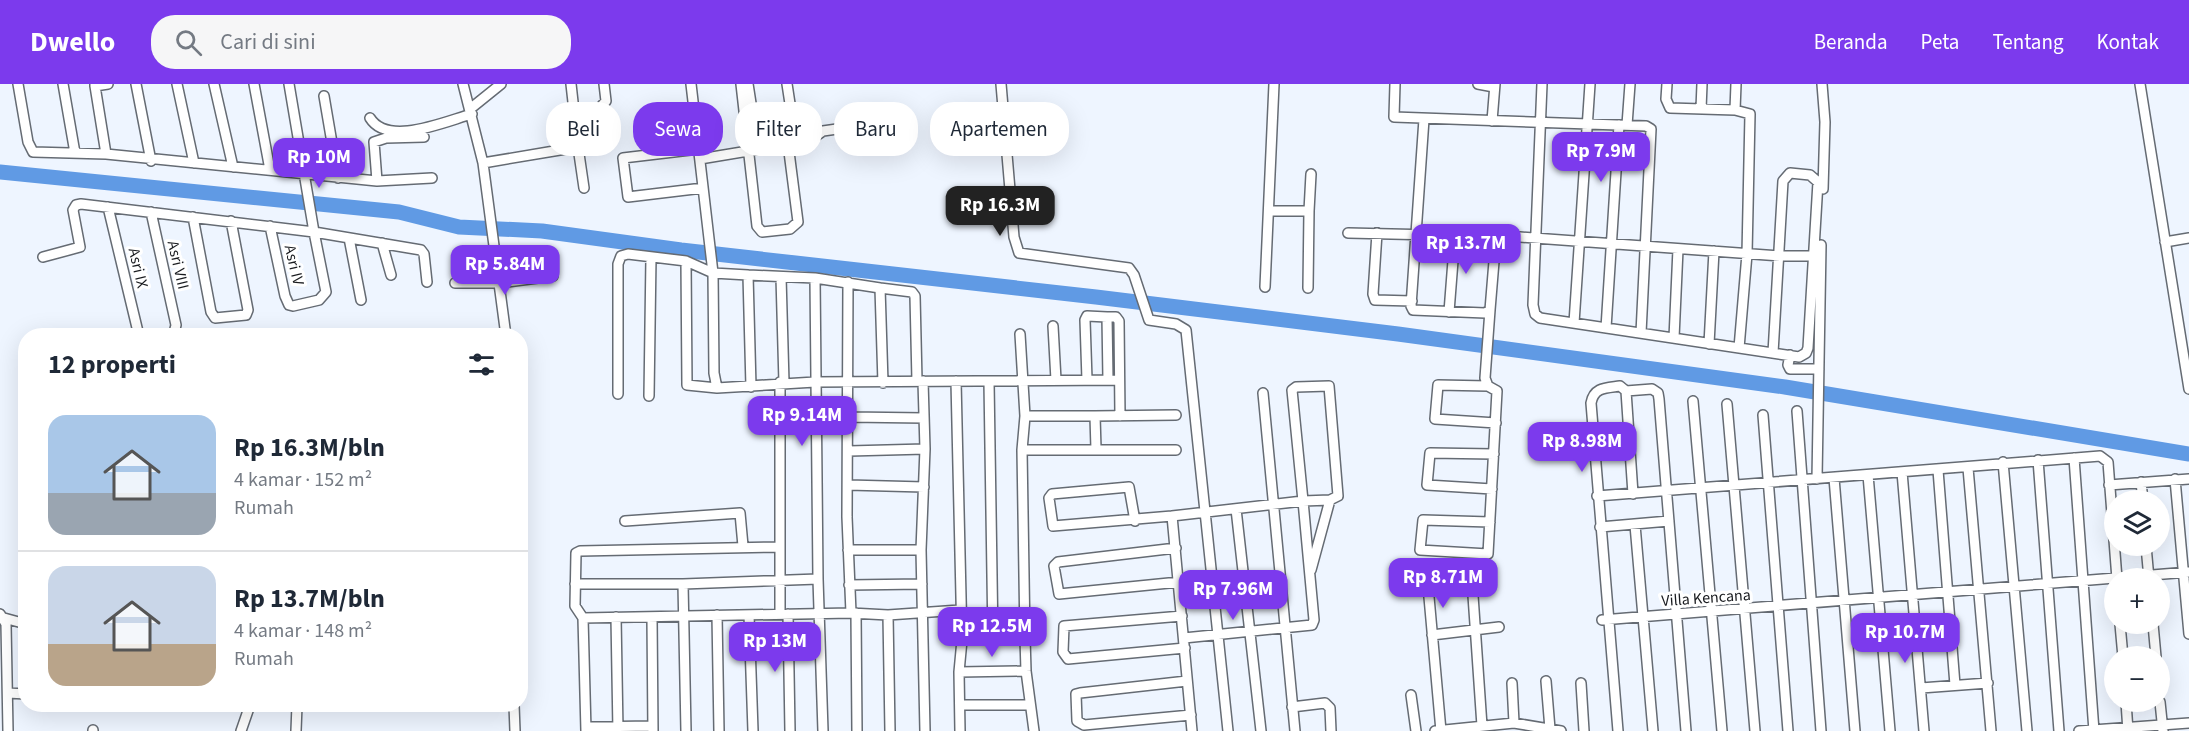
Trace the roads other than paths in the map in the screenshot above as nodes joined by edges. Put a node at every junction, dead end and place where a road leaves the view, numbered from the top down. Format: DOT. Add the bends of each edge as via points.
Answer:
graph roads {
  1 [pos="18,84"];
  2 [pos="63,84"];
  3 [pos="108,84"];
  4 [pos="136,84"];
  5 [pos="177,84"];
  6 [pos="214,84"];
  7 [pos="254,84"];
  8 [pos="289,84"];
  9 [pos="464,84"];
  10 [pos="501,84"];
  11 [pos="571,84"];
  12 [pos="604,84"];
  13 [pos="691,84"];
  14 [pos="741,84"];
  15 [pos="748,84"];
  16 [pos="787,84"];
  17 [pos="1001,84"];
  18 [pos="1274,84"];
  19 [pos="1395,84"];
  20 [pos="1478,84"];
  21 [pos="1542,84"];
  22 [pos="1590,84"];
  23 [pos="1630,84"];
  24 [pos="1666,84"];
  25 [pos="1702,84"];
  26 [pos="1736,84"];
  27 [pos="1822,84"];
  28 [pos="2140,84"];
  29 [pos="95,85"];
  30 [pos="1495,86"];
  31 [pos="324,96"];
  32 [pos="573,102"];
  33 [pos="605,102"];
  34 [pos="693,102"];
  35 [pos="745,102"];
  36 [pos="750,102"];
  37 [pos="789,102"];
  38 [pos="1701,109"];
  39 [pos="1735,110"];
  40 [pos="471,112"];
  41 [pos="370,118"];
  42 [pos="1424,119"];
  43 [pos="1540,121"];
  44 [pos="1492,122"];
  45 [pos="1587,123"];
  46 [pos="1623,125"];
  47 [pos="424,137"];
  48 [pos="546,152"];
  49 [pos="75,153"];
  50 [pos="106,154"];
  51 [pos="579,156"];
  52 [pos="662,156"];
  53 [pos="700,156"];
  54 [pos="754,156"];
  55 [pos="793,156"];
  56 [pos="152,160"];
  57 [pos="194,163"];
  58 [pos="483,163"];
  59 [pos="233,166"];
  60 [pos="270,170"];
  61 [pos="304,173"];
  62 [pos="1311,174"];
  63 [pos="338,178"];
  64 [pos="432,178"];
  65 [pos="377,181"];
  66 [pos="584,188"];
  67 [pos="703,188"];
  68 [pos="108,207"];
  69 [pos="1269,211"];
  70 [pos="1309,211"];
  71 [pos="151,212"];
  72 [pos="193,217"];
  73 [pos="231,221"];
  74 [pos="270,226"];
  75 [pos="314,232"];
  76 [pos="1348,232"];
  77 [pos="1377,233"];
  78 [pos="1416,234"];
  79 [pos="1455,235"];
  80 [pos="1496,237"];
  81 [pos="349,238"];
  82 [pos="1535,238"];
  83 [pos="2189,238"];
  84 [pos="1578,241"];
  85 [pos="2164,242"];
  86 [pos="382,243"];
  87 [pos="1611,244"];
  88 [pos="1647,247"];
  89 [pos="1678,249"];
  90 [pos="1714,251"];
  91 [pos="1747,254"];
  92 [pos="1815,255"];
  93 [pos="1781,256"];
  94 [pos="43,257"];
  95 [pos="651,257"];
  96 [pos="686,261"];
  97 [pos="712,268"];
  98 [pos="748,275"];
  99 [pos="391,276"];
  100 [pos="553,276"];
  101 [pos="781,277"];
  102 [pos="814,278"];
  103 [pos="427,282"];
  104 [pos="848,282"];
  105 [pos="455,283"];
  106 [pos="500,283"];
  107 [pos="1265,287"];
  108 [pos="880,288"];
  109 [pos="1308,288"];
  110 [pos="361,300"];
  111 [pos="1412,301"];
  112 [pos="1490,310"];
  113 [pos="1449,312"];
  114 [pos="1574,323"];
  115 [pos="1053,326"];
  116 [pos="137,328"];
  117 [pos="175,328"];
  118 [pos="505,328"];
  119 [pos="1606,328"];
  120 [pos="1641,333"];
  121 [pos="1020,334"];
  122 [pos="1674,338"];
  123 [pos="1709,344"];
  124 [pos="1739,348"];
  125 [pos="2185,348"];
  126 [pos="1773,353"];
  127 [pos="1790,356"];
  128 [pos="1819,370"];
  129 [pos="1024,380"];
  130 [pos="1056,380"];
  131 [pos="1088,380"];
  132 [pos="1113,380"];
  133 [pos="849,381"];
  134 [pos="920,381"];
  135 [pos="956,381"];
  136 [pos="782,382"];
  137 [pos="815,382"];
  138 [pos="989,382"];
  139 [pos="883,383"];
  140 [pos="1488,386"];
  141 [pos="751,387"];
  142 [pos="717,388"];
  143 [pos="2189,389"];
  144 [pos="1626,391"];
  145 [pos="1263,393"];
  146 [pos="618,394"];
  147 [pos="649,396"];
  148 [pos="1693,400"];
  149 [pos="1727,404"];
  150 [pos="1797,411"];
  151 [pos="1176,415"];
  152 [pos="1762,415"];
  153 [pos="1025,416"];
  154 [pos="1095,416"];
  155 [pos="1120,416"];
  156 [pos="849,417"];
  157 [pos="924,418"];
  158 [pos="1496,423"];
  159 [pos="925,449"];
  160 [pos="1096,449"];
  161 [pos="1022,450"];
  162 [pos="1176,450"];
  163 [pos="849,451"];
  164 [pos="1494,454"];
  165 [pos="2074,458"];
  166 [pos="2038,460"];
  167 [pos="2003,462"];
  168 [pos="1968,468"];
  169 [pos="1938,470"];
  170 [pos="1902,472"];
  171 [pos="1868,475"];
  172 [pos="1834,478"];
  173 [pos="1817,479"];
  174 [pos="2175,479"];
  175 [pos="2189,479"];
  176 [pos="1802,481"];
  177 [pos="2141,482"];
  178 [pos="1769,483"];
  179 [pos="848,485"];
  180 [pos="2109,485"];
  181 [pos="1734,486"];
  182 [pos="924,487"];
  183 [pos="1492,489"];
  184 [pos="1700,489"];
  185 [pos="2142,490"];
  186 [pos="1667,491"];
  187 [pos="1633,494"];
  188 [pos="1597,496"];
  189 [pos="1330,500"];
  190 [pos="1303,501"];
  191 [pos="1272,505"];
  192 [pos="1236,509"];
  193 [pos="1204,512"];
  194 [pos="1172,516"];
  195 [pos="625,521"];
  196 [pos="1135,521"];
  197 [pos="1670,521"];
  198 [pos="1490,522"];
  199 [pos="1635,525"];
  200 [pos="1600,527"];
  201 [pos="744,546"];
  202 [pos="778,547"];
  203 [pos="1176,548"];
  204 [pos="848,550"];
  205 [pos="921,550"];
  206 [pos="2115,568"];
  207 [pos="2186,573"];
  208 [pos="2170,575"];
  209 [pos="1310,577"];
  210 [pos="818,579"];
  211 [pos="2104,580"];
  212 [pos="779,581"];
  213 [pos="1472,581"];
  214 [pos="2082,581"];
  215 [pos="1179,582"];
  216 [pos="575,584"];
  217 [pos="683,584"];
  218 [pos="922,584"];
  219 [pos="2048,584"];
  220 [pos="849,585"];
  221 [pos="1428,586"];
  222 [pos="1979,588"];
  223 [pos="2014,588"];
  224 [pos="1947,592"];
  225 [pos="1913,595"];
  226 [pos="1879,598"];
  227 [pos="1844,602"];
  228 [pos="1811,605"];
  229 [pos="1777,608"];
  230 [pos="960,610"];
  231 [pos="1745,610"];
  232 [pos="1711,612"];
  233 [pos="853,613"];
  234 [pos="784,614"];
  235 [pos="821,614"];
  236 [pos="922,614"];
  237 [pos="684,615"];
  238 [pos="717,615"];
  239 [pos="749,615"];
  240 [pos="888,615"];
  241 [pos="1676,615"];
  242 [pos="2,616"];
  243 [pos="1182,616"];
  244 [pos="616,617"];
  245 [pos="1644,617"];
  246 [pos="583,618"];
  247 [pos="652,618"];
  248 [pos="1606,620"];
  249 [pos="18,621"];
  250 [pos="1498,627"];
  251 [pos="1284,629"];
  252 [pos="1251,632"];
  253 [pos="1475,632"];
  254 [pos="1432,634"];
  255 [pos="2189,634"];
  256 [pos="1218,636"];
  257 [pos="1025,638"];
  258 [pos="1184,638"];
  259 [pos="963,640"];
  260 [pos="993,640"];
  261 [pos="1185,648"];
  262 [pos="1026,671"];
  263 [pos="959,672"];
  264 [pos="1187,681"];
  265 [pos="1546,681"];
  266 [pos="1512,683"];
  267 [pos="1581,683"];
  268 [pos="1989,683"];
  269 [pos="1954,685"];
  270 [pos="1921,688"];
  271 [pos="8,693"];
  272 [pos="18,694"];
  273 [pos="1411,695"];
  274 [pos="960,705"];
  275 [pos="1030,705"];
  276 [pos="1292,707"];
  277 [pos="248,712"];
  278 [pos="297,712"];
  279 [pos="514,712"];
  280 [pos="2127,712"];
  281 [pos="2161,712"];
  282 [pos="1191,715"];
  283 [pos="1514,723"];
  284 [pos="2189,723"];
  285 [pos="1482,726"];
  286 [pos="653,728"];
  287 [pos="2162,728"];
  288 [pos="586,729"];
  289 [pos="618,729"];
  290 [pos="1550,729"];
  291 [pos="2128,729"];
  292 [pos="2094,730"];
  293 [pos="8,731"];
  294 [pos="241,731"];
  295 [pos="296,731"];
  296 [pos="515,731"];
  297 [pos="686,731"];
  298 [pos="719,731"];
  299 [pos="753,731"];
  300 [pos="790,731"];
  301 [pos="823,731"];
  302 [pos="857,731"];
  303 [pos="890,731"];
  304 [pos="925,731"];
  305 [pos="960,731"];
  306 [pos="1034,731"];
  307 [pos="1192,731"];
  308 [pos="1228,731"];
  309 [pos="1261,731"];
  310 [pos="1295,731"];
  311 [pos="1331,731"];
  312 [pos="1416,731"];
  313 [pos="1435,731"];
  314 [pos="1441,731"];
  315 [pos="1561,731"];
  316 [pos="1584,731"];
  317 [pos="1618,731"];
  318 [pos="1653,731"];
  319 [pos="1686,731"];
  320 [pos="1722,731"];
  321 [pos="1755,731"];
  322 [pos="1788,731"];
  323 [pos="1821,731"];
  324 [pos="1855,731"];
  325 [pos="1890,731"];
  326 [pos="1924,731"];
  327 [pos="1991,731"];
  328 [pos="2027,731"];
  329 [pos="2059,731"];
  330 [pos="2079,731"];
  1 -- 49 [label="street" via="30,148 39,153"];
  2 -- 49 [label="street"];
  3 -- 29 [label="street"];
  4 -- 56 [label="street"];
  5 -- 57 [label="street"];
  6 -- 59 [label="street"];
  7 -- 60 [label="street"];
  8 -- 61 [label="street"];
  9 -- 40 [label="street"];
  10 -- 40 [label="street"];
  11 -- 32 [label="street"];
  12 -- 33 [label="street"];
  13 -- 34 [label="street"];
  14 -- 35 [label="street"];
  15 -- 36 [label="street"];
  16 -- 37 [label="street"];
  17 -- 193 [label="street" via="1014,237 1019,253 1129,268 1147,318 1186,330"];
  18 -- 69 [label="street"];
  19 -- 42 [label="street" via="1394,117"];
  20 -- 30 [label="street"];
  21 -- 43 [label="street"];
  22 -- 45 [label="street"];
  23 -- 46 [label="street"];
  24 -- 38 [label="street" via="1670,108"];
  25 -- 38 [label="street"];
  26 -- 39 [label="street"];
  27 -- 128 [label="street" via="1825,122"];
  28 -- 85 [label="street"];
  29 -- 50 [label="street"];
  30 -- 44 [label="street"];
  31 -- 63 [label="street"];
  38 -- 39 [label="street"];
  39 -- 91 [label="street" via="1748,113 1751,120"];
  40 -- 41 [label="street" via="401,133 382,130"];
  40 -- 58 [label="street"];
  42 -- 44 [label="street"];
  42 -- 78 [label="street"];
  43 -- 44 [label="street"];
  43 -- 45 [label="street"];
  43 -- 82 [label="street"];
  45 -- 46 [label="street"];
  45 -- 84 [label="street"];
  46 -- 87 [label="street"];
  46 -- 88 [label="street" via="1651,129"];
  47 -- 65 [label="street" via="374,142"];
  48 -- 58 [label="street"];
  49 -- 50 [label="street"];
  50 -- 56 [label="street"];
  51 -- 66 [label="street"];
  52 -- 67 [label="street" via="623,158 628,197"];
  53 -- 67 [label="street"];
  54 -- 55 [label="street" via="757,226 762,232 783,231 798,219"];
  56 -- 57 [label="street"];
  57 -- 59 [label="street"];
  58 -- 106 [label="street"];
  59 -- 60 [label="street"];
  60 -- 61 [label="street"];
  61 -- 63 [label="street"];
  61 -- 75 [label="street"];
  62 -- 70 [label="street"];
  63 -- 65 [label="street"];
  64 -- 65 [label="street"];
  67 -- 97 [label="street"];
  68 -- 71 [label="street"];
  68 -- 94 [label="street" via="76,205 73,210 80,247"];
  68 -- 116 [label="street, Asri IX"];
  69 -- 70 [label="street"];
  69 -- 107 [label="street"];
  70 -- 109 [label="street"];
  71 -- 72 [label="street"];
  71 -- 117 [label="street, Asri VIII"];
  72 -- 73 [label="street"];
  72 -- 73 [label="street" via="214,318 246,315 248,310"];
  73 -- 74 [label="street"];
  74 -- 75 [label="street"];
  74 -- 75 [label="street, Asri IV" via="289,304 304,305 319,300 326,292"];
  75 -- 81 [label="street"];
  76 -- 77 [label="street"];
  77 -- 78 [label="street"];
  77 -- 111 [label="street" via="1375,300"];
  78 -- 79 [label="street"];
  78 -- 111 [label="street"];
  79 -- 80 [label="street"];
  79 -- 113 [label="street"];
  80 -- 82 [label="street"];
  80 -- 112 [label="street"];
  81 -- 86 [label="street"];
  81 -- 110 [label="street"];
  82 -- 84 [label="street"];
  82 -- 114 [label="street" via="1535,314"];
  83 -- 85 [label="street"];
  84 -- 87 [label="street"];
  84 -- 114 [label="street"];
  85 -- 125 [label="street"];
  86 -- 99 [label="street"];
  86 -- 103 [label="street" via="421,250"];
  87 -- 88 [label="street"];
  87 -- 119 [label="street"];
  88 -- 89 [label="street"];
  88 -- 120 [label="street"];
  89 -- 90 [label="street"];
  89 -- 122 [label="street"];
  90 -- 91 [label="street"];
  90 -- 123 [label="street"];
  91 -- 93 [label="street"];
  91 -- 124 [label="street"];
  92 -- 93 [label="street"];
  92 -- 93 [label="street" via="1818,182 1810,175 1790,173 1784,181"];
  92 -- 127 [label="street" via="1808,348 1799,357"];
  93 -- 126 [label="street"];
  95 -- 96 [label="street"];
  95 -- 146 [label="street" via="628,254 621,256 618,264"];
  95 -- 147 [label="street"];
  96 -- 97 [label="street"];
  96 -- 142 [label="street" via="687,385"];
  97 -- 98 [label="street"];
  97 -- 142 [label="street"];
  98 -- 101 [label="street"];
  98 -- 141 [label="street"];
  100 -- 106 [label="street"];
  101 -- 102 [label="street"];
  101 -- 136 [label="street"];
  102 -- 104 [label="street"];
  102 -- 137 [label="street"];
  104 -- 108 [label="street"];
  104 -- 133 [label="street"];
  105 -- 106 [label="street"];
  106 -- 118 [label="street"];
  108 -- 134 [label="street" via="912,292 915,296"];
  108 -- 139 [label="street"];
  111 -- 113 [label="street" via="1413,310"];
  112 -- 113 [label="street"];
  112 -- 140 [label="street"];
  114 -- 119 [label="street"];
  115 -- 130 [label="street"];
  119 -- 120 [label="street"];
  120 -- 122 [label="street"];
  121 -- 129 [label="street"];
  122 -- 123 [label="street"];
  123 -- 124 [label="street"];
  124 -- 126 [label="street"];
  125 -- 143 [label="street"];
  126 -- 127 [label="street"];
  127 -- 128 [label="street" via="1790,369"];
  128 -- 173 [label="street"];
  129 -- 130 [label="street"];
  129 -- 138 [label="street"];
  129 -- 153 [label="street"];
  130 -- 131 [label="street"];
  131 -- 132 [label="street"];
  131 -- 132 [label="street" via="1087,316 1107,317"];
  132 -- 155 [label="street"];
  133 -- 137 [label="street"];
  133 -- 139 [label="street"];
  133 -- 156 [label="street"];
  134 -- 135 [label="street"];
  134 -- 139 [label="street"];
  134 -- 157 [label="street"];
  135 -- 138 [label="street"];
  135 -- 230 [label="street"];
  136 -- 137 [label="street"];
  136 -- 141 [label="street"];
  136 -- 202 [label="street"];
  137 -- 210 [label="street"];
  138 -- 260 [label="street"];
  140 -- 158 [label="street" via="1497,392"];
  140 -- 158 [label="street" via="1438,385 1435,419"];
  141 -- 142 [label="street"];
  144 -- 186 [label="street" via="1652,389 1658,393"];
  144 -- 187 [label="street"];
  144 -- 188 [label="street" via="1620,386 1600,388 1592,398"];
  145 -- 191 [label="street"];
  148 -- 184 [label="street"];
  149 -- 181 [label="street"];
  150 -- 176 [label="street"];
  151 -- 155 [label="street"];
  152 -- 178 [label="street"];
  153 -- 154 [label="street"];
  153 -- 161 [label="street"];
  154 -- 155 [label="street"];
  154 -- 160 [label="street"];
  156 -- 157 [label="street"];
  156 -- 163 [label="street"];
  157 -- 159 [label="street"];
  158 -- 164 [label="street"];
  159 -- 163 [label="street"];
  159 -- 182 [label="street"];
  160 -- 161 [label="street"];
  160 -- 162 [label="street"];
  161 -- 257 [label="street"];
  163 -- 179 [label="street"];
  164 -- 183 [label="street"];
  164 -- 183 [label="street" via="1430,453 1427,485"];
  165 -- 166 [label="street"];
  165 -- 180 [label="street" via="2104,457 2108,462"];
  165 -- 214 [label="street"];
  166 -- 167 [label="street"];
  166 -- 219 [label="street"];
  167 -- 168 [label="street"];
  167 -- 223 [label="street"];
  168 -- 169 [label="street"];
  168 -- 222 [label="street"];
  169 -- 170 [label="street"];
  169 -- 224 [label="street"];
  170 -- 171 [label="street"];
  170 -- 225 [label="street"];
  171 -- 172 [label="street"];
  171 -- 226 [label="street"];
  172 -- 173 [label="street"];
  172 -- 227 [label="street"];
  173 -- 176 [label="street"];
  174 -- 175 [label="street"];
  174 -- 177 [label="street"];
  174 -- 207 [label="street"];
  176 -- 178 [label="street"];
  176 -- 228 [label="street"];
  177 -- 180 [label="street"];
  177 -- 185 [label="street"];
  178 -- 181 [label="street"];
  178 -- 229 [label="street"];
  179 -- 182 [label="street"];
  179 -- 204 [label="street"];
  180 -- 206 [label="street"];
  181 -- 184 [label="street"];
  181 -- 231 [label="street"];
  182 -- 205 [label="street"];
  183 -- 198 [label="street"];
  184 -- 186 [label="street"];
  184 -- 232 [label="street"];
  186 -- 187 [label="street"];
  186 -- 197 [label="street"];
  187 -- 188 [label="street"];
  188 -- 200 [label="street"];
  189 -- 190 [label="street"];
  189 -- 190 [label="street" via="1338,495 1328,385 1292,390"];
  189 -- 209 [label="street"];
  190 -- 191 [label="street"];
  190 -- 209 [label="street"];
  191 -- 192 [label="street"];
  191 -- 251 [label="street"];
  192 -- 193 [label="street"];
  192 -- 252 [label="street"];
  193 -- 194 [label="street"];
  193 -- 256 [label="street"];
  194 -- 196 [label="street"];
  194 -- 203 [label="street"];
  195 -- 201 [label="street" via="740,513"];
  196 -- 196 [label="street" via="1053,526 1049,498 1052,494 1129,487"];
  197 -- 199 [label="street"];
  197 -- 241 [label="street"];
  198 -- 198 [label="street" via="1488,554 1420,550 1423,520"];
  199 -- 200 [label="street"];
  199 -- 245 [label="street"];
  200 -- 248 [label="street"];
  201 -- 202 [label="street"];
  201 -- 216 [label="street" via="580,551 576,553"];
  202 -- 212 [label="street"];
  203 -- 215 [label="street"];
  203 -- 215 [label="street" via="1058,561 1054,566 1059,594"];
  204 -- 205 [label="street"];
  204 -- 220 [label="street"];
  205 -- 218 [label="street"];
  207 -- 208 [label="street, Villa Kencana"];
  207 -- 255 [label="street"];
  209 -- 251 [label="street" via="1314,623"];
  210 -- 212 [label="street"];
  210 -- 235 [label="street"];
  211 -- 214 [label="street, Villa Kencana"];
  212 -- 217 [label="street"];
  212 -- 234 [label="street"];
  213 -- 253 [label="street"];
  214 -- 219 [label="street, Villa Kencana"];
  214 -- 292 [label="street"];
  215 -- 243 [label="street"];
  216 -- 217 [label="street"];
  216 -- 246 [label="street" via="575,606"];
  217 -- 237 [label="street"];
  218 -- 220 [label="street"];
  218 -- 236 [label="street"];
  219 -- 223 [label="street, Villa Kencana"];
  219 -- 329 [label="street"];
  220 -- 233 [label="street"];
  221 -- 254 [label="street"];
  222 -- 223 [label="street, Villa Kencana"];
  222 -- 224 [label="street, Villa Kencana"];
  222 -- 268 [label="street"];
  223 -- 328 [label="street"];
  224 -- 225 [label="street, Villa Kencana"];
  224 -- 269 [label="street"];
  225 -- 226 [label="street, Villa Kencana"];
  225 -- 270 [label="street"];
  226 -- 227 [label="street, Villa Kencana"];
  226 -- 325 [label="street"];
  227 -- 228 [label="street, Villa Kencana"];
  227 -- 324 [label="street"];
  228 -- 229 [label="street, Villa Kencana"];
  228 -- 323 [label="street"];
  229 -- 231 [label="street, Villa Kencana"];
  229 -- 322 [label="street"];
  230 -- 236 [label="street"];
  230 -- 259 [label="street"];
  231 -- 232 [label="street, Villa Kencana"];
  231 -- 321 [label="street"];
  232 -- 241 [label="street, Villa Kencana"];
  232 -- 320 [label="street"];
  233 -- 235 [label="street"];
  233 -- 240 [label="street"];
  233 -- 302 [label="street"];
  234 -- 235 [label="street"];
  234 -- 239 [label="street"];
  234 -- 300 [label="street"];
  235 -- 301 [label="street"];
  236 -- 240 [label="street"];
  236 -- 304 [label="street"];
  237 -- 238 [label="street"];
  237 -- 247 [label="street"];
  237 -- 297 [label="street"];
  238 -- 239 [label="street"];
  238 -- 298 [label="street"];
  239 -- 299 [label="street"];
  240 -- 303 [label="street"];
  241 -- 245 [label="street, Villa Kencana"];
  241 -- 319 [label="street"];
  242 -- 249 [label="street"];
  242 -- 271 [label="street"];
  243 -- 258 [label="street"];
  243 -- 261 [label="street" via="1064,626 1063,652 1068,659"];
  244 -- 246 [label="street"];
  244 -- 247 [label="street"];
  244 -- 289 [label="street"];
  245 -- 248 [label="street, Villa Kencana"];
  245 -- 318 [label="street"];
  246 -- 288 [label="street"];
  247 -- 286 [label="street"];
  248 -- 317 [label="street"];
  250 -- 253 [label="street"];
  251 -- 252 [label="street"];
  251 -- 276 [label="street"];
  252 -- 256 [label="street"];
  252 -- 309 [label="street"];
  253 -- 254 [label="street"];
  253 -- 285 [label="street"];
  254 -- 314 [label="street"];
  256 -- 258 [label="street"];
  256 -- 308 [label="street"];
  257 -- 260 [label="street"];
  257 -- 262 [label="street"];
  258 -- 261 [label="street"];
  259 -- 260 [label="street"];
  259 -- 263 [label="street"];
  261 -- 264 [label="street"];
  262 -- 263 [label="street"];
  262 -- 275 [label="street"];
  263 -- 274 [label="street"];
  264 -- 282 [label="street"];
  264 -- 282 [label="street" via="1080,693 1074,699 1077,721 1084,725"];
  265 -- 290 [label="street"];
  266 -- 283 [label="street"];
  267 -- 316 [label="street"];
  268 -- 269 [label="street"];
  268 -- 327 [label="street"];
  269 -- 270 [label="street"];
  270 -- 326 [label="street"];
  271 -- 272 [label="street"];
  271 -- 293 [label="street"];
  273 -- 312 [label="street"];
  274 -- 275 [label="street"];
  274 -- 305 [label="street"];
  275 -- 306 [label="street"];
  276 -- 310 [label="street"];
  276 -- 311 [label="street" via="1328,705"];
  277 -- 294 [label="street"];
  278 -- 295 [label="street"];
  279 -- 296 [label="street"];
  280 -- 291 [label="street"];
  281 -- 287 [label="street"];
  282 -- 307 [label="street"];
  283 -- 285 [label="street"];
  283 -- 290 [label="street"];
  284 -- 287 [label="street"];
  285 -- 314 [label="street"];
  286 -- 289 [label="street"];
  287 -- 291 [label="street"];
  288 -- 289 [label="street"];
  290 -- 315 [label="street"];
  291 -- 292 [label="street"];
  292 -- 330 [label="street"];
  313 -- 314 [label="street"];
}
